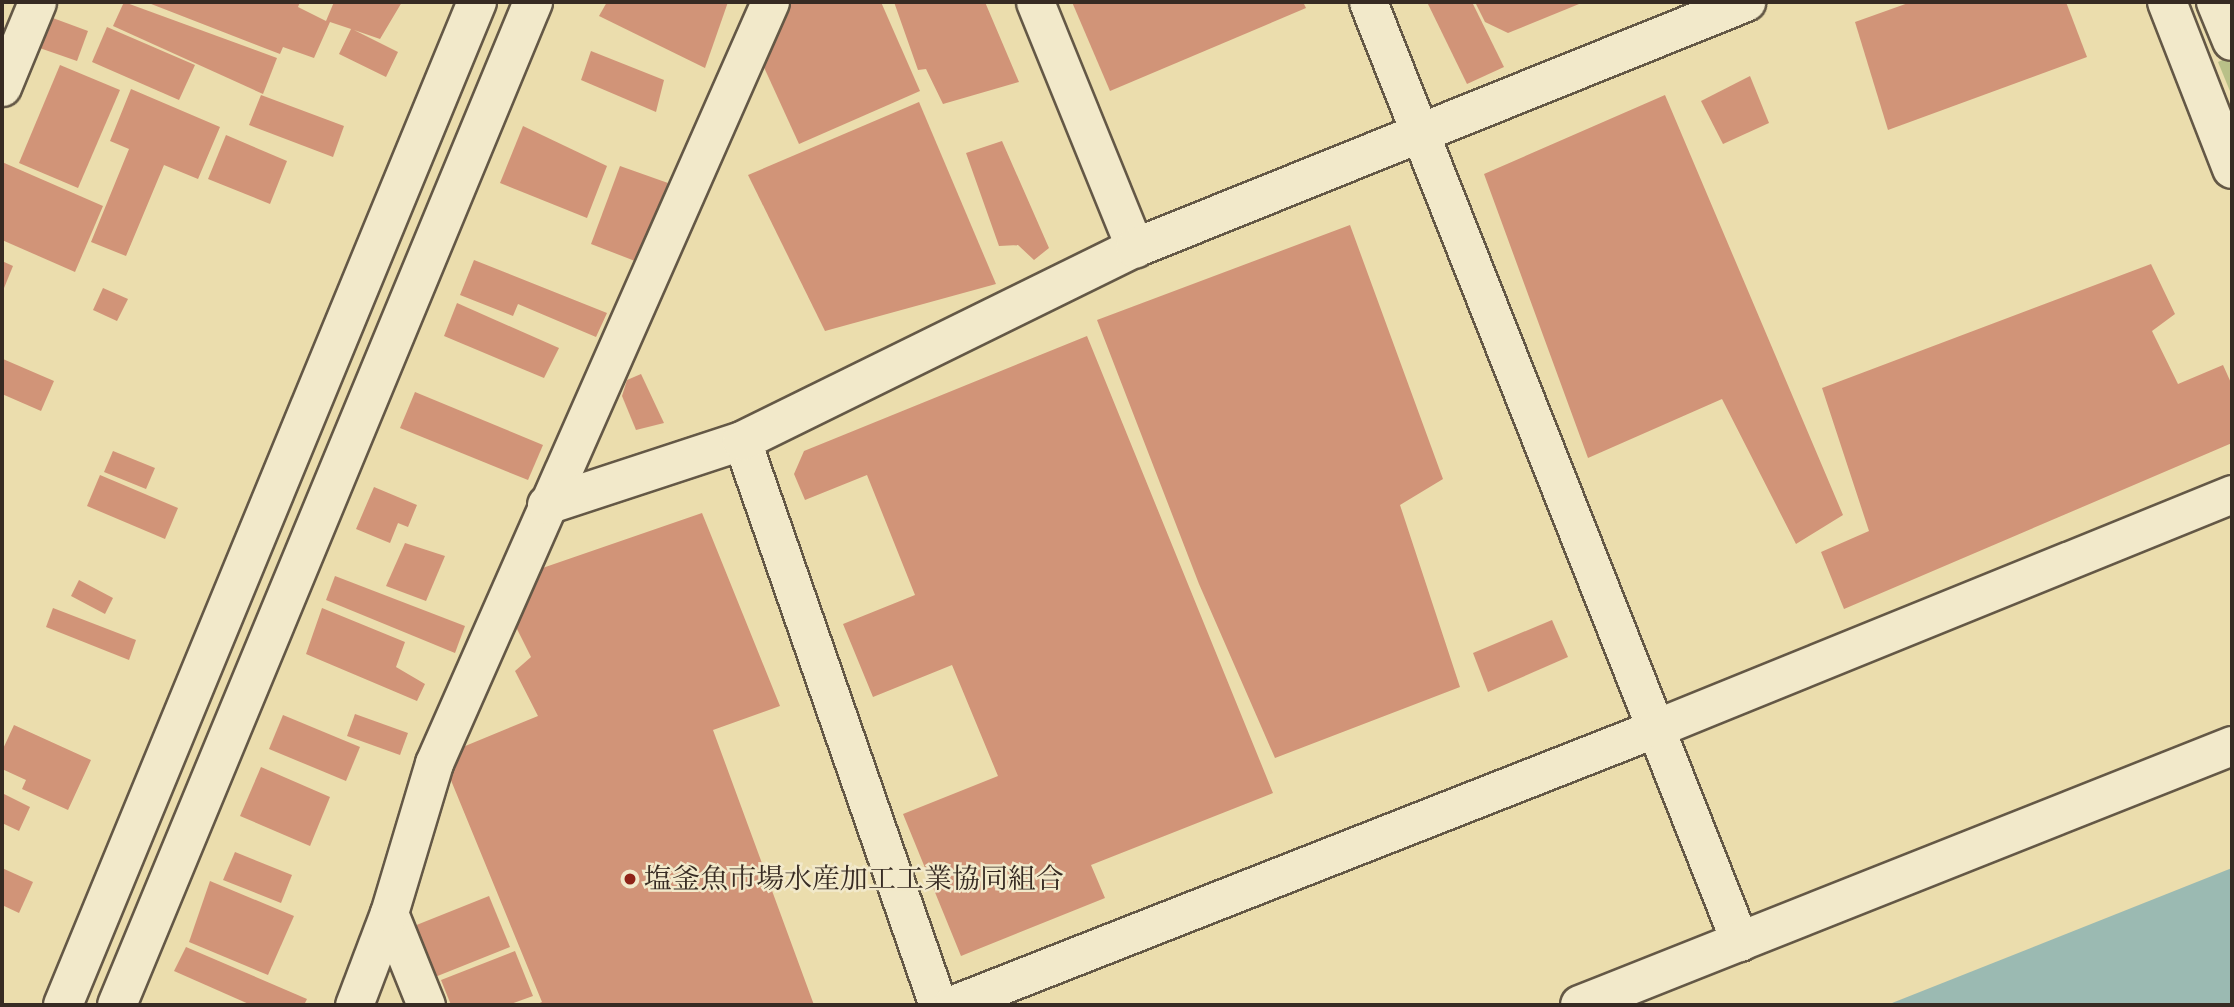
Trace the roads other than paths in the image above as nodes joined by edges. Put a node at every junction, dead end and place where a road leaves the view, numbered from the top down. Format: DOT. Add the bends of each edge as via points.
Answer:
graph roads {
  1 [pos="37,2"];
  2 [pos="477,2"];
  3 [pos="533,2"];
  4 [pos="770,2"];
  5 [pos="1035,2"];
  6 [pos="1367,2"];
  7 [pos="1746,2"];
  8 [pos="2167,2"];
  9 [pos="2217,2"];
  10 [pos="2232,41"];
  11 [pos="2,87"];
  12 [pos="1416,132"];
  13 [pos="2232,169"];
  14 [pos="1135,248"];
  15 [pos="743,441"];
  16 [pos="2232,494"];
  17 [pos="547,505"];
  18 [pos="1656,728"];
  19 [pos="2232,746"];
  20 [pos="389,913"];
  21 [pos="1740,943"];
  22 [pos="63,1005"];
  23 [pos="117,1005"];
  24 [pos="354,1005"];
  25 [pos="426,1005"];
  26 [pos="938,1005"];
  27 [pos="951,1005"];
  28 [pos="1580,1005"];
  1 -- 11 [label="street"];
  2 -- 22 [label="street"];
  3 -- 23 [label="street"];
  4 -- 17 [label="street"];
  5 -- 14 [label="street"];
  6 -- 12 [label="street"];
  7 -- 12 [label="street"];
  8 -- 13 [label="street"];
  9 -- 10 [label="street"];
  12 -- 14 [label="street"];
  12 -- 18 [label="street"];
  14 -- 15 [label="street"];
  15 -- 17 [label="street"];
  15 -- 26 [label="street"];
  16 -- 18 [label="street"];
  17 -- 20 [label="street" via="434,763"];
  18 -- 21 [label="street"];
  18 -- 27 [label="street"];
  19 -- 21 [label="street"];
  20 -- 24 [label="street"];
  20 -- 25 [label="street"];
  21 -- 28 [label="street"];
}
